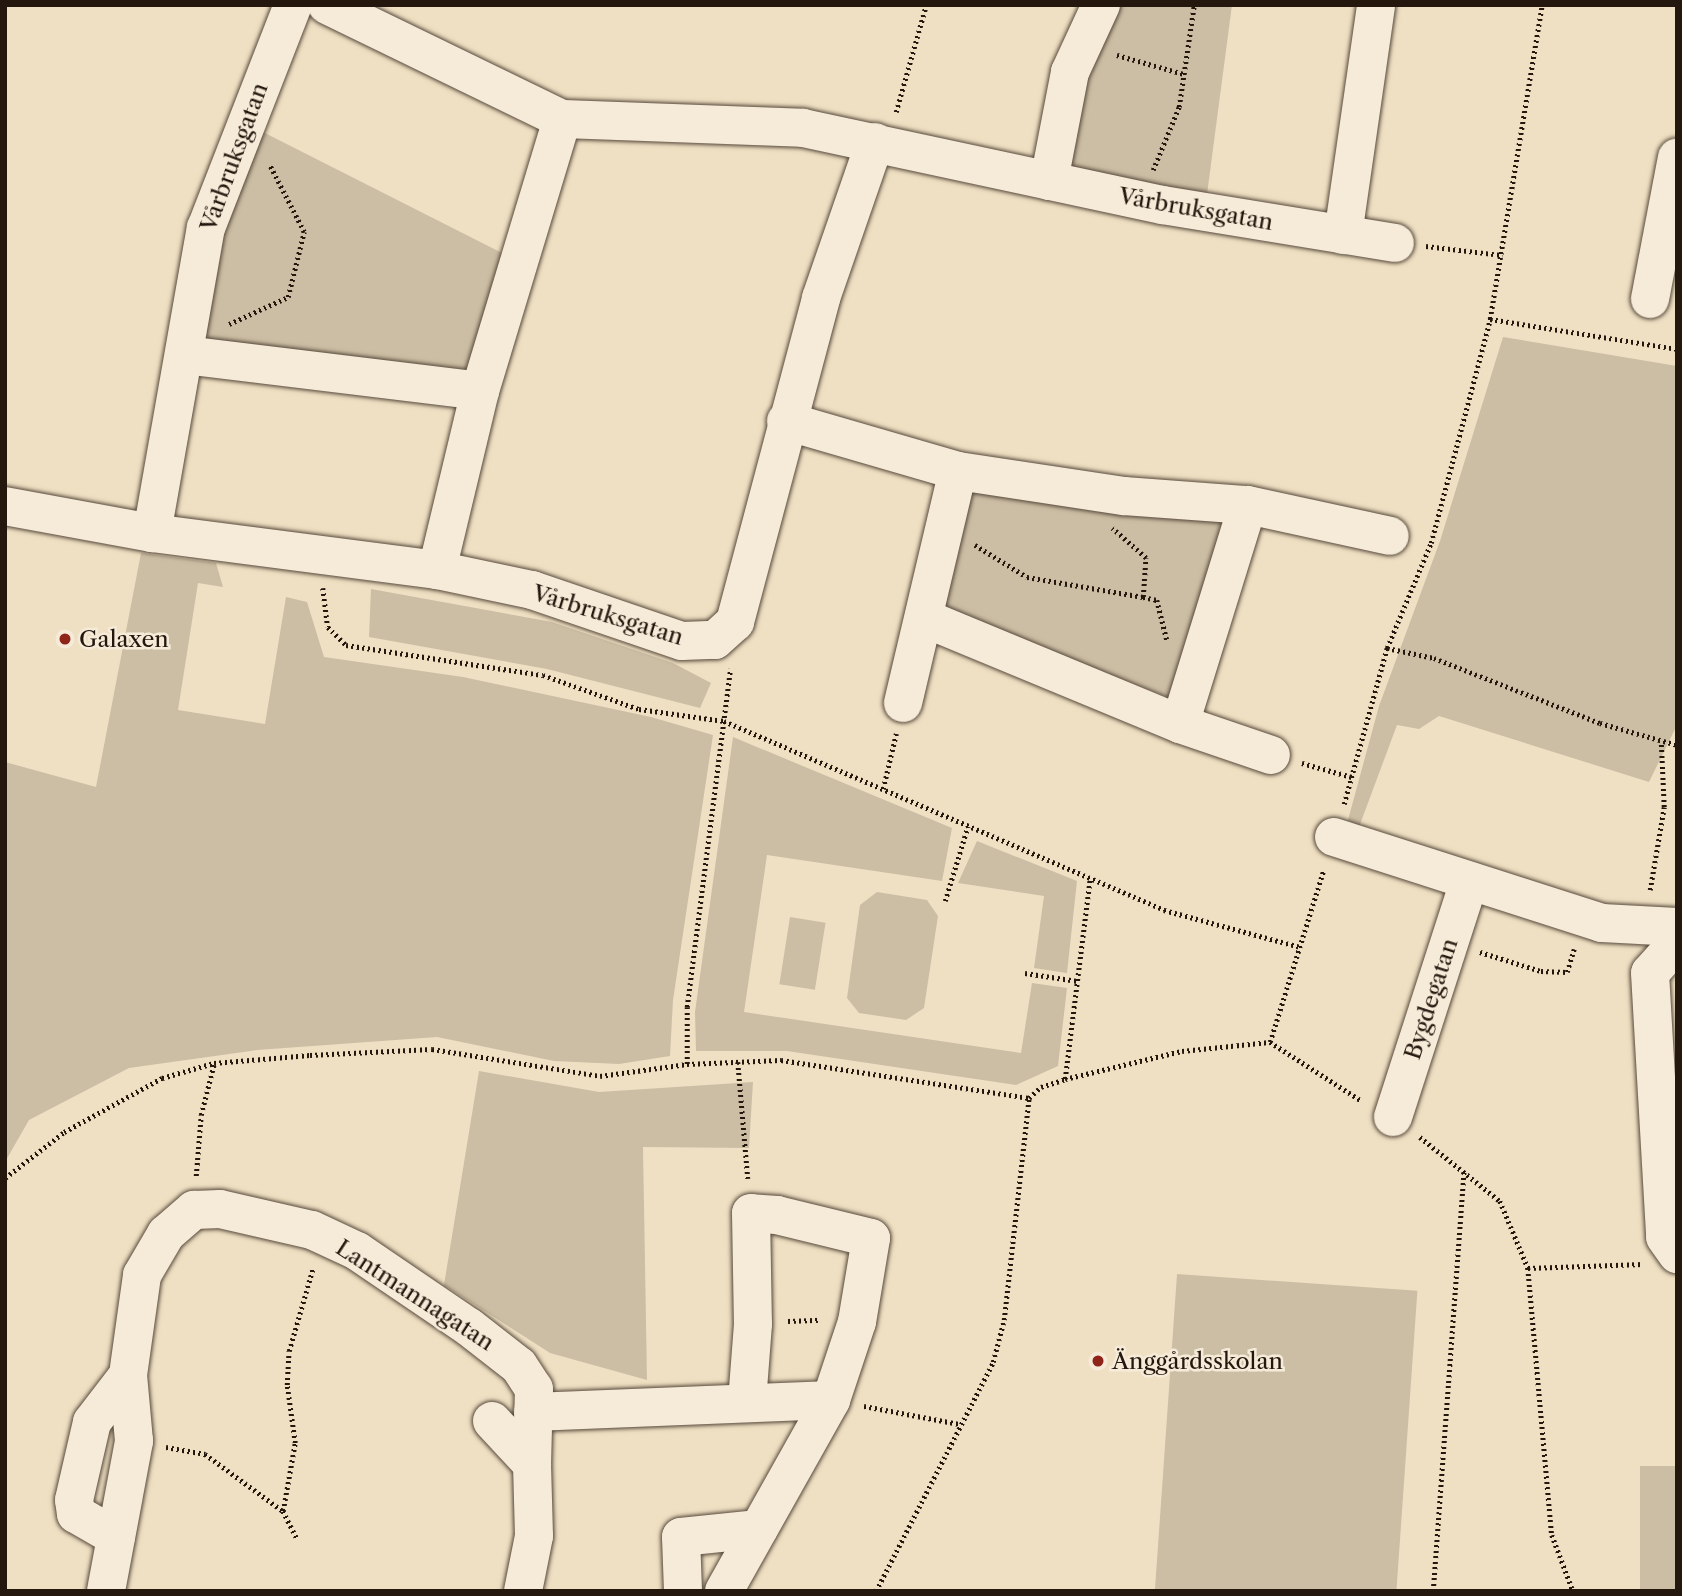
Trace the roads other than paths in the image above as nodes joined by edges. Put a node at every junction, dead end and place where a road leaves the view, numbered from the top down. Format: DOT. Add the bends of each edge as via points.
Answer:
graph roads {
  1 [pos="293,5"];
  2 [pos="327,5"];
  3 [pos="1101,5"];
  4 [pos="1376,5"];
  5 [pos="562,119"];
  6 [pos="881,144"];
  7 [pos="1676,169"];
  8 [pos="1049,181"];
  9 [pos="1343,235"];
  10 [pos="1395,243"];
  11 [pos="1650,299"];
  12 [pos="185,350"];
  13 [pos="480,391"];
  14 [pos="786,421"];
  15 [pos="958,471"];
  16 [pos="1248,505"];
  17 [pos="5,506"];
  18 [pos="152,533"];
  19 [pos="1390,536"];
  20 [pos="437,570"];
  21 [pos="924,618"];
  22 [pos="903,703"];
  23 [pos="1180,724"];
  24 [pos="1271,755"];
  25 [pos="1334,837"];
  26 [pos="1469,881"];
  27 [pos="1593,920"];
  28 [pos="1666,933"];
  29 [pos="1650,973"];
  30 [pos="1666,1097"];
  31 [pos="1393,1117"];
  32 [pos="1670,1196"];
  33 [pos="1663,1259"];
  34 [pos="128,1375"];
  35 [pos="831,1400"];
  36 [pos="747,1402"];
  37 [pos="533,1412"];
  38 [pos="492,1421"];
  39 [pos="532,1465"];
  40 [pos="759,1529"];
  41 [pos="116,1537"];
  42 [pos="106,1591"];
  43 [pos="523,1591"];
  44 [pos="683,1591"];
  45 [pos="724,1591"];
  1 -- 12 [label="street, Vårbruksgatan" via="206,229"];
  2 -- 5 [label="street, Vårbruksgatan"];
  3 -- 8 [label="street" via="1080,43"];
  4 -- 9 [label="street"];
  5 -- 6 [label="street, Vårbruksgatan" via="803,128"];
  5 -- 13 [label="street"];
  6 -- 8 [label="street, Vårbruksgatan"];
  6 -- 14 [label="street, Vårbruksgatan"];
  7 -- 11 [label="street"];
  8 -- 9 [label="street, Vårbruksgatan"];
  9 -- 10 [label="street, Vårbruksgatan"];
  12 -- 13 [label="street"];
  12 -- 18 [label="street, Vårbruksgatan"];
  13 -- 20 [label="street"];
  14 -- 15 [label="street"];
  14 -- 20 [label="street, Vårbruksgatan" via="735,622 715,640 682,641 532,590"];
  15 -- 16 [label="street" via="1092,491"];
  15 -- 21 [label="street"];
  16 -- 19 [label="street"];
  16 -- 23 [label="street"];
  17 -- 18 [label="street, Vårbruksgatan"];
  18 -- 20 [label="street, Vårbruksgatan"];
  21 -- 22 [label="street"];
  21 -- 23 [label="street"];
  23 -- 24 [label="street"];
  25 -- 26 [label="street"];
  26 -- 27 [label="street"];
  26 -- 31 [label="street, Bygdegatan"];
  27 -- 28 [label="street"];
  27 -- 29 [label="street"];
  28 -- 29 [label="street"];
  29 -- 30 [label="street"];
  30 -- 32 [label="street"];
  32 -- 33 [label="street"];
  34 -- 37 [label="street, Lantmannagatan" via="142,1275 166,1234 194,1210 220,1209 323,1236 357,1251 519,1366 534,1389"];
  34 -- 41 [label="street" via="134,1441"];
  34 -- 41 [label="street" via="92,1422 74,1500 76,1514"];
  35 -- 36 [label="street"];
  35 -- 36 [label="street" via="857,1322 870,1238 777,1214 751,1213 753,1324"];
  35 -- 40 [label="street"];
  36 -- 37 [label="street"];
  37 -- 39 [label="street, Lantmannagatan"];
  38 -- 39 [label="street"];
  39 -- 43 [label="street, Lantmannagatan" via="534,1536"];
  40 -- 44 [label="street" via="681,1537"];
  40 -- 45 [label="street"];
  41 -- 42 [label="street"];
}
